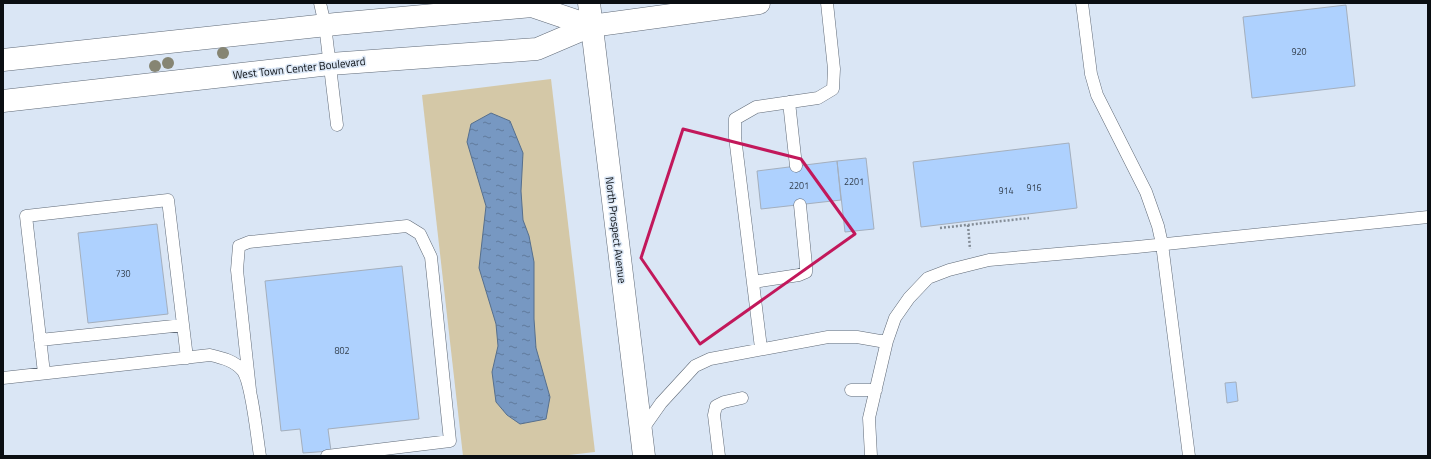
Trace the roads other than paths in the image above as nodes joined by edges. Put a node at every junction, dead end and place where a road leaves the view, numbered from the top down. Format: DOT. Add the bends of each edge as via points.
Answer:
graph roads {
  1 [pos="320,3"];
  2 [pos="589,3"];
  3 [pos="759,3"];
  4 [pos="828,3"];
  5 [pos="1082,3"];
  6 [pos="325,25"];
  7 [pos="591,26"];
  8 [pos="3,60"];
  9 [pos="330,64"];
  10 [pos="3,101"];
  11 [pos="788,102"];
  12 [pos="337,125"];
  13 [pos="796,166"];
  14 [pos="800,205"];
  15 [pos="1428,217"];
  16 [pos="1162,244"];
  17 [pos="753,282"];
  18 [pos="183,325"];
  19 [pos="40,340"];
  20 [pos="887,341"];
  21 [pos="761,348"];
  22 [pos="187,358"];
  23 [pos="44,374"];
  24 [pos="3,378"];
  25 [pos="250,390"];
  26 [pos="851,390"];
  27 [pos="876,390"];
  28 [pos="742,398"];
  29 [pos="641,431"];
  30 [pos="260,456"];
  31 [pos="327,456"];
  32 [pos="644,456"];
  33 [pos="718,456"];
  34 [pos="871,456"];
  35 [pos="1189,456"];
  1 -- 6 [label="lane"];
  2 -- 7 [label="main road, North Prospect Avenue"];
  3 -- 7 [label="main road, West Town Center Boulevard"];
  4 -- 11 [label="lane" via="834,69 833,89 818,98"];
  5 -- 16 [label="lane" via="1096,95 1146,192"];
  6 -- 7 [label="main road, West Town Center Boulevard" via="532,6"];
  6 -- 8 [label="main road, West Town Center Boulevard"];
  6 -- 9 [label="lane"];
  7 -- 9 [label="main road, West Town Center Boulevard" via="537,49"];
  7 -- 29 [label="main road, North Prospect Avenue"];
  9 -- 10 [label="main road, West Town Center Boulevard"];
  9 -- 12 [label="lane"];
  11 -- 13 [label="lane"];
  11 -- 17 [label="lane" via="756,107 735,119"];
  14 -- 17 [label="lane" via="806,272"];
  15 -- 16 [label="lane"];
  16 -- 20 [label="lane" via="989,260 948,270 928,278 909,298 896,318"];
  16 -- 35 [label="lane"];
  17 -- 21 [label="lane"];
  18 -- 19 [label="lane"];
  18 -- 19 [label="lane" via="168,200 26,216"];
  18 -- 22 [label="lane"];
  19 -- 23 [label="lane"];
  20 -- 21 [label="lane" via="828,337"];
  20 -- 27 [label="lane"];
  21 -- 29 [label="lane" via="710,359 694,366 661,403"];
  22 -- 23 [label="lane"];
  22 -- 25 [label="lane" via="210,355 233,362 243,372"];
  23 -- 24 [label="lane"];
  25 -- 30 [label="lane"];
  25 -- 31 [label="lane" via="237,270 239,246 249,242 407,226 420,234 431,257 450,441"];
  26 -- 27 [label="lane"];
  27 -- 34 [label="lane" via="869,418"];
  28 -- 33 [label="lane" via="716,406 714,415"];
  29 -- 32 [label="main road, North Prospect Avenue"];
}
